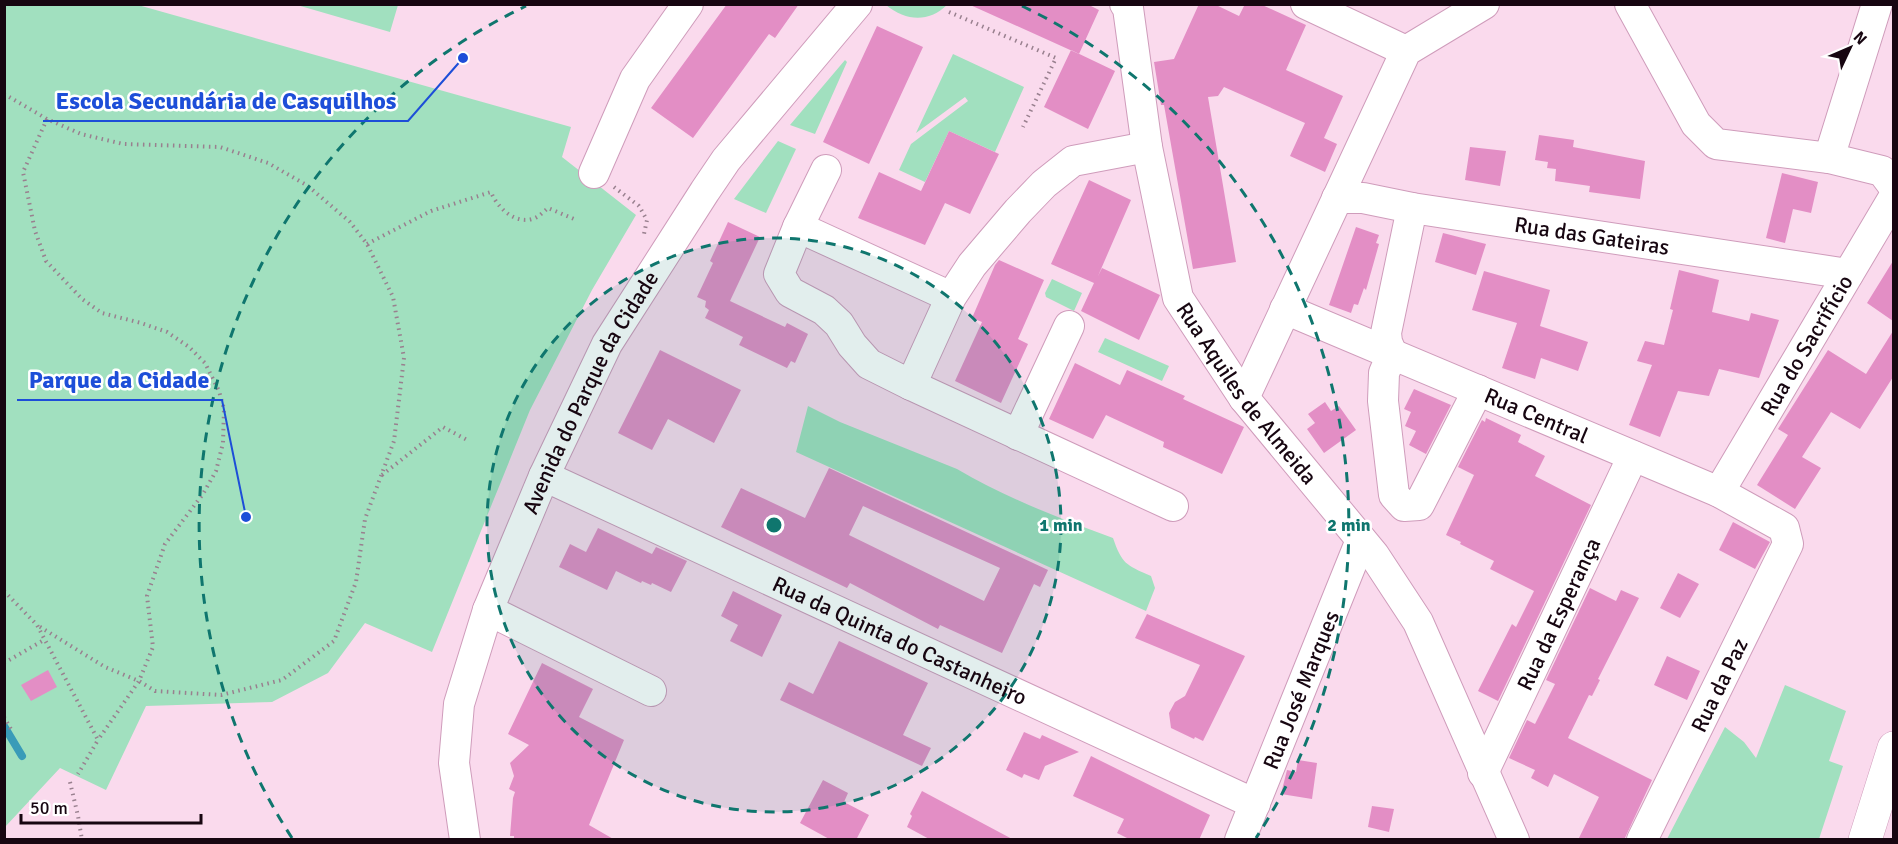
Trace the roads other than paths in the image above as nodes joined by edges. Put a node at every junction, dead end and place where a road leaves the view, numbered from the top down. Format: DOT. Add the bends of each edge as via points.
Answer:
graph roads {
  1 [pos="688,4"];
  2 [pos="857,4"];
  3 [pos="1306,4"];
  4 [pos="1484,4"];
  5 [pos="1630,4"];
  6 [pos="1877,4"];
  7 [pos="1128,6"];
  8 [pos="1406,51"];
  9 [pos="1147,147"];
  10 [pos="1829,158"];
  11 [pos="826,170"];
  12 [pos="594,173"];
  13 [pos="1893,187"];
  14 [pos="1893,197"];
  15 [pos="1337,198"];
  16 [pos="1412,208"];
  17 [pos="798,226"];
  18 [pos="1848,274"];
  19 [pos="951,297"];
  20 [pos="1285,309"];
  21 [pos="1068,326"];
  22 [pos="1392,354"];
  23 [pos="911,385"];
  24 [pos="1478,390"];
  25 [pos="1244,398"];
  26 [pos="1018,435"];
  27 [pos="1633,456"];
  28 [pos="544,476"];
  29 [pos="1719,492"];
  30 [pos="1173,506"];
  31 [pos="1784,528"];
  32 [pos="1361,540"];
  33 [pos="488,610"];
  34 [pos="651,691"];
  35 [pos="1893,748"];
  36 [pos="1483,773"];
  37 [pos="1255,804"];
  38 [pos="465,840"];
  39 [pos="1240,840"];
  40 [pos="1514,840"];
  41 [pos="1642,840"];
  42 [pos="1865,840"];
  1 -- 12 [label="street" via="635,79"];
  2 -- 28 [label="street, Avenida do Parque da Cidade" via="726,160 705,191 607,344"];
  3 -- 8 [label="street"];
  4 -- 8 [label="street"];
  5 -- 10 [label="street" via="1696,124 1716,144"];
  6 -- 10 [label="street"];
  7 -- 9 [label="street, Rua Aquiles de Almeida"];
  8 -- 15 [label="street"];
  9 -- 19 [label="street" via="1073,161 1018,211 972,264"];
  9 -- 25 [label="street, Rua Aquiles de Almeida" via="1178,298"];
  10 -- 13 [label="street" via="1882,171"];
  11 -- 17 [label="street"];
  14 -- 18 [label="street, Rua do Sacrifício"];
  15 -- 16 [label="street, Rua das Gateiras" via="1364,198"];
  15 -- 20 [label="street"];
  16 -- 18 [label="street, Rua das Gateiras"];
  16 -- 22 [label="street" via="1386,333"];
  17 -- 19 [label="street"];
  17 -- 23 [label="street" via="779,274 790,292 824,310 869,364"];
  18 -- 29 [label="street, Rua do Sacrifício"];
  19 -- 23 [label="street"];
  20 -- 22 [label="street, Rua Central"];
  20 -- 25 [label="street"];
  21 -- 26 [label="street"];
  22 -- 24 [label="street, Rua Central"];
  22 -- 24 [label="street" via="1384,373 1383,401 1394,495 1404,506 1419,505"];
  23 -- 26 [label="street"];
  24 -- 27 [label="street, Rua Central"];
  25 -- 32 [label="street, Rua Aquiles de Almeida"];
  26 -- 30 [label="street"];
  27 -- 29 [label="street, Rua Central"];
  27 -- 36 [label="street, Rua da Esperança"];
  28 -- 33 [label="street, Avenida do Parque da Cidade"];
  28 -- 37 [label="street, Rua da Quinta do Castanheiro"];
  29 -- 31 [label="street, Rua Central"];
  31 -- 41 [label="street, Rua da Paz" via="1788,544"];
  32 -- 36 [label="street, Rua Aquiles de Almeida" via="1418,622"];
  32 -- 37 [label="street, Rua José Marques"];
  33 -- 34 [label="street"];
  33 -- 38 [label="street, Avenida do Parque da Cidade" via="459,704 454,763"];
  35 -- 42 [label="highway"];
  36 -- 40 [label="street, Rua Aquiles de Almeida"];
  37 -- 39 [label="street, Rua José Marques"];
}
